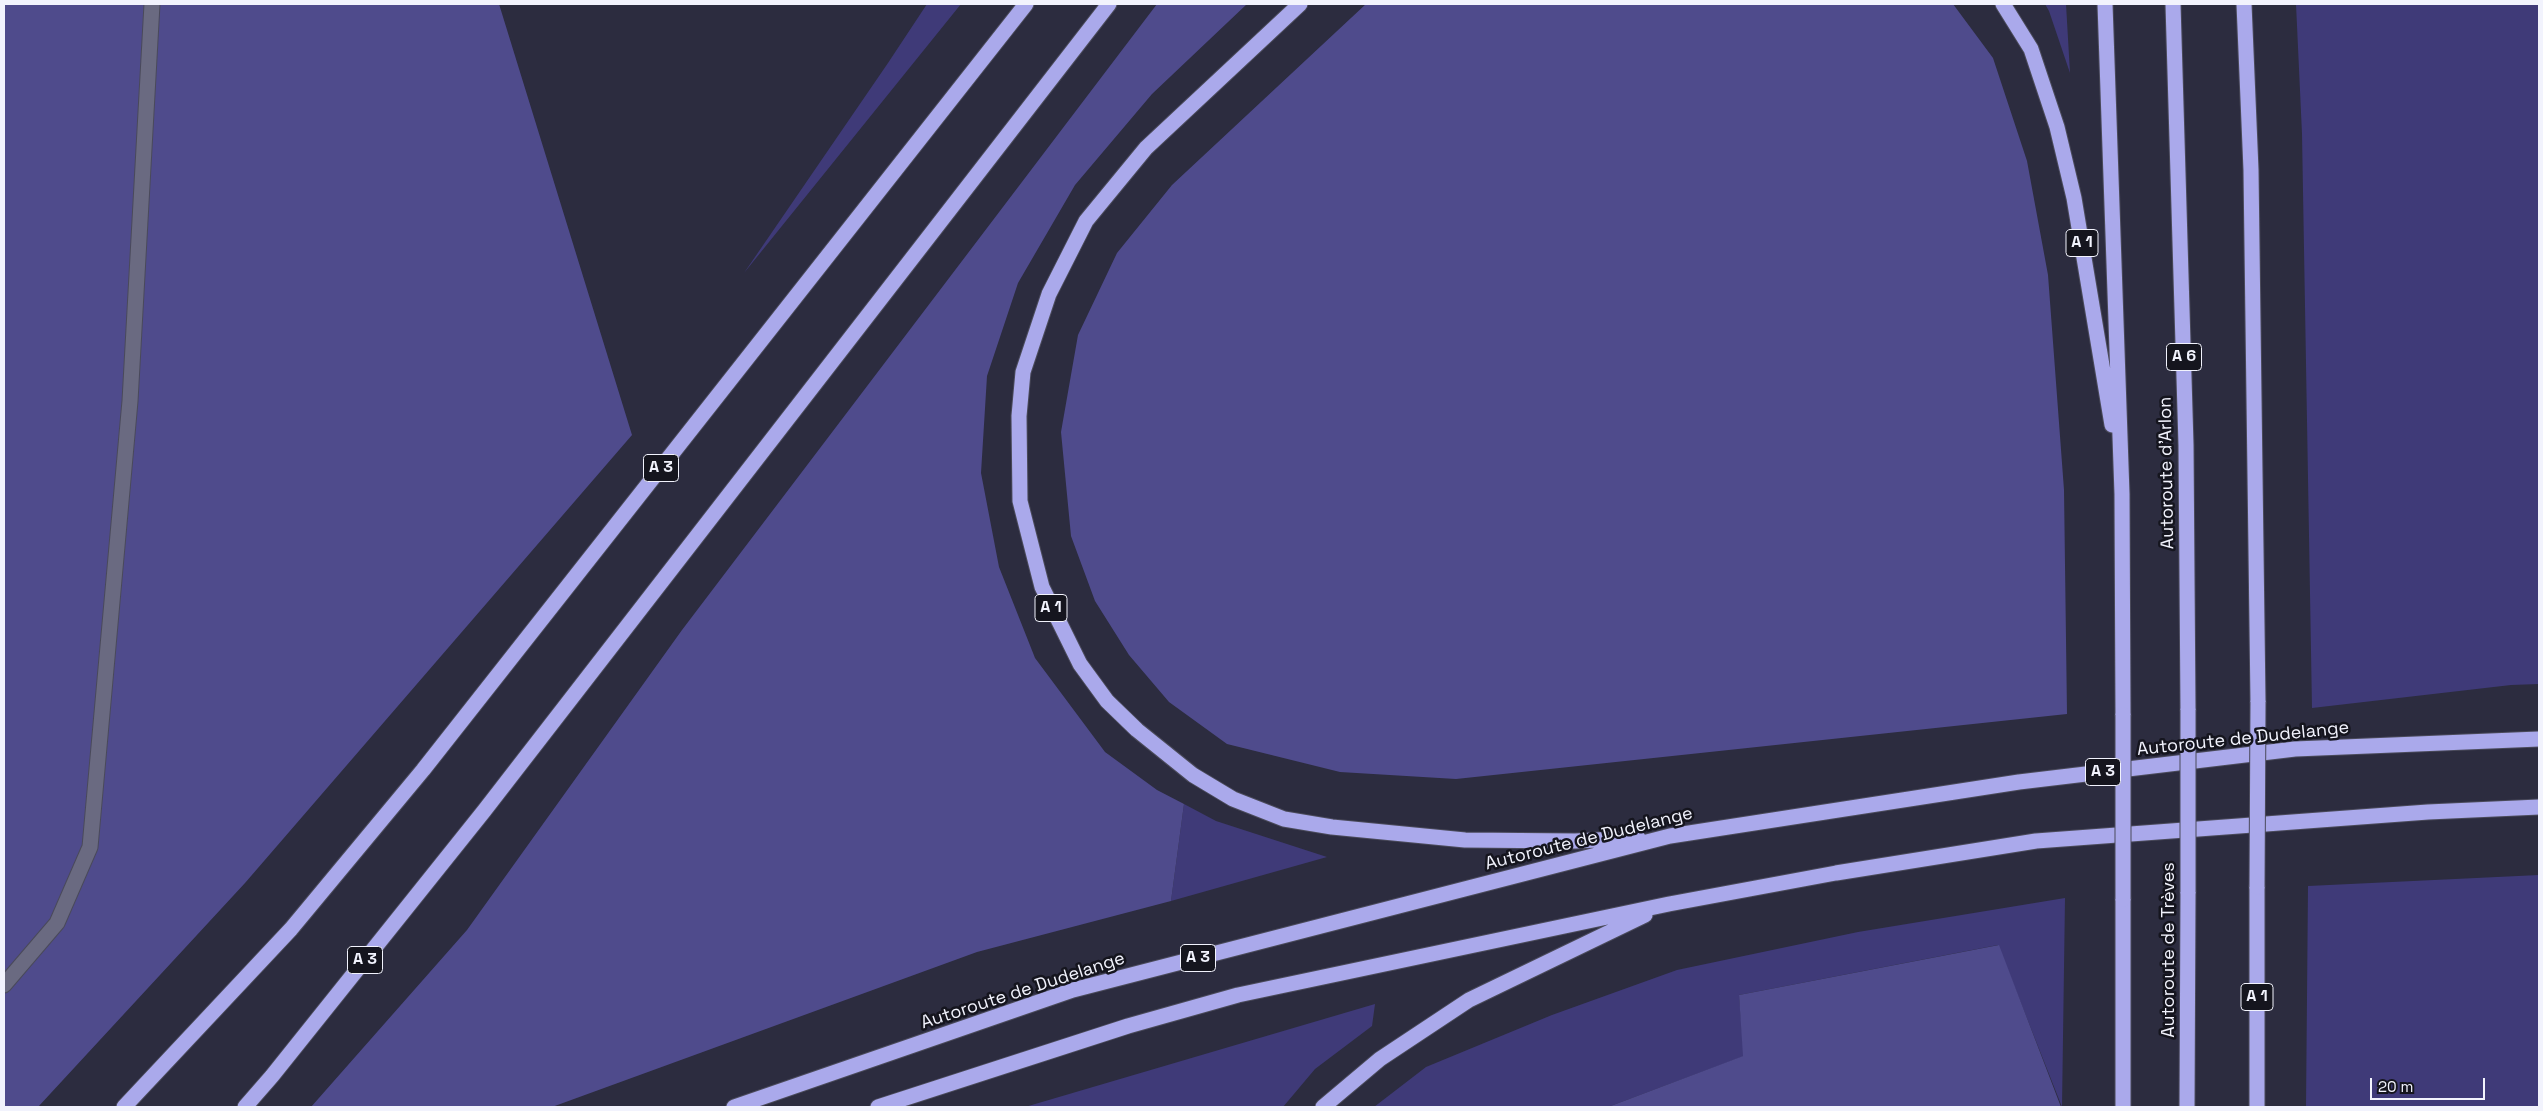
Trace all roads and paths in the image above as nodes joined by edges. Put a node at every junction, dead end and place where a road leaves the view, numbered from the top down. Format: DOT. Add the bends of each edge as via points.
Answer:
graph roads {
  1 [pos="152,4"];
  2 [pos="1026,4"];
  3 [pos="1109,4"];
  4 [pos="1300,4"];
  5 [pos="2003,4"];
  6 [pos="2105,4"];
  7 [pos="2173,4"];
  8 [pos="2244,4"];
  9 [pos="2122,494"];
  10 [pos="2539,739"];
  11 [pos="2188,792"];
  12 [pos="2539,807"];
  13 [pos="1670,836"];
  14 [pos="1669,904"];
  15 [pos="4,985"];
  16 [pos="124,1107"];
  17 [pos="245,1107"];
  18 [pos="734,1107"];
  19 [pos="878,1107"];
  20 [pos="1323,1107"];
  21 [pos="2123,1107"];
  22 [pos="2187,1107"];
  23 [pos="2257,1107"];
  1 -- 15 [label="street" via="130,401 90,847 58,923"];
  2 -- 16 [label="highway, A 3" via="423,770 291,929"];
  3 -- 17 [label="highway, A 3" via="484,811"];
  4 -- 13 [label="highway, A 1" via="1146,148 1086,221 1049,294 1023,372 1018,416 1020,501 1042,587 1080,664 1107,701 1193,775 1233,799 1284,819 1322,826 1465,840 1575,841"];
  5 -- 9 [label="highway, A 1" via="2031,49 2057,127 2074,198"];
  6 -- 9 [label="highway"];
  7 -- 11 [label="highway, Autoroute d'Arlon / A 6, bridge" via="2186,445"];
  8 -- 23 [label="highway, A 1, bridge" via="2251,180 2258,702"];
  9 -- 21 [label="highway, A 1, bridge"];
  10 -- 13 [label="highway, Autoroute de Dudelange / A 3" via="2295,749 2018,782"];
  11 -- 22 [label="highway, Autoroute de Trèves, bridge"];
  12 -- 14 [label="highway" via="2036,841"];
  13 -- 18 [label="highway, Autoroute de Dudelange / A 3" via="1073,990"];
  14 -- 19 [label="highway" via="1238,995 1128,1026"];
  14 -- 20 [label="highway" via="1469,1000 1380,1059"];
}
